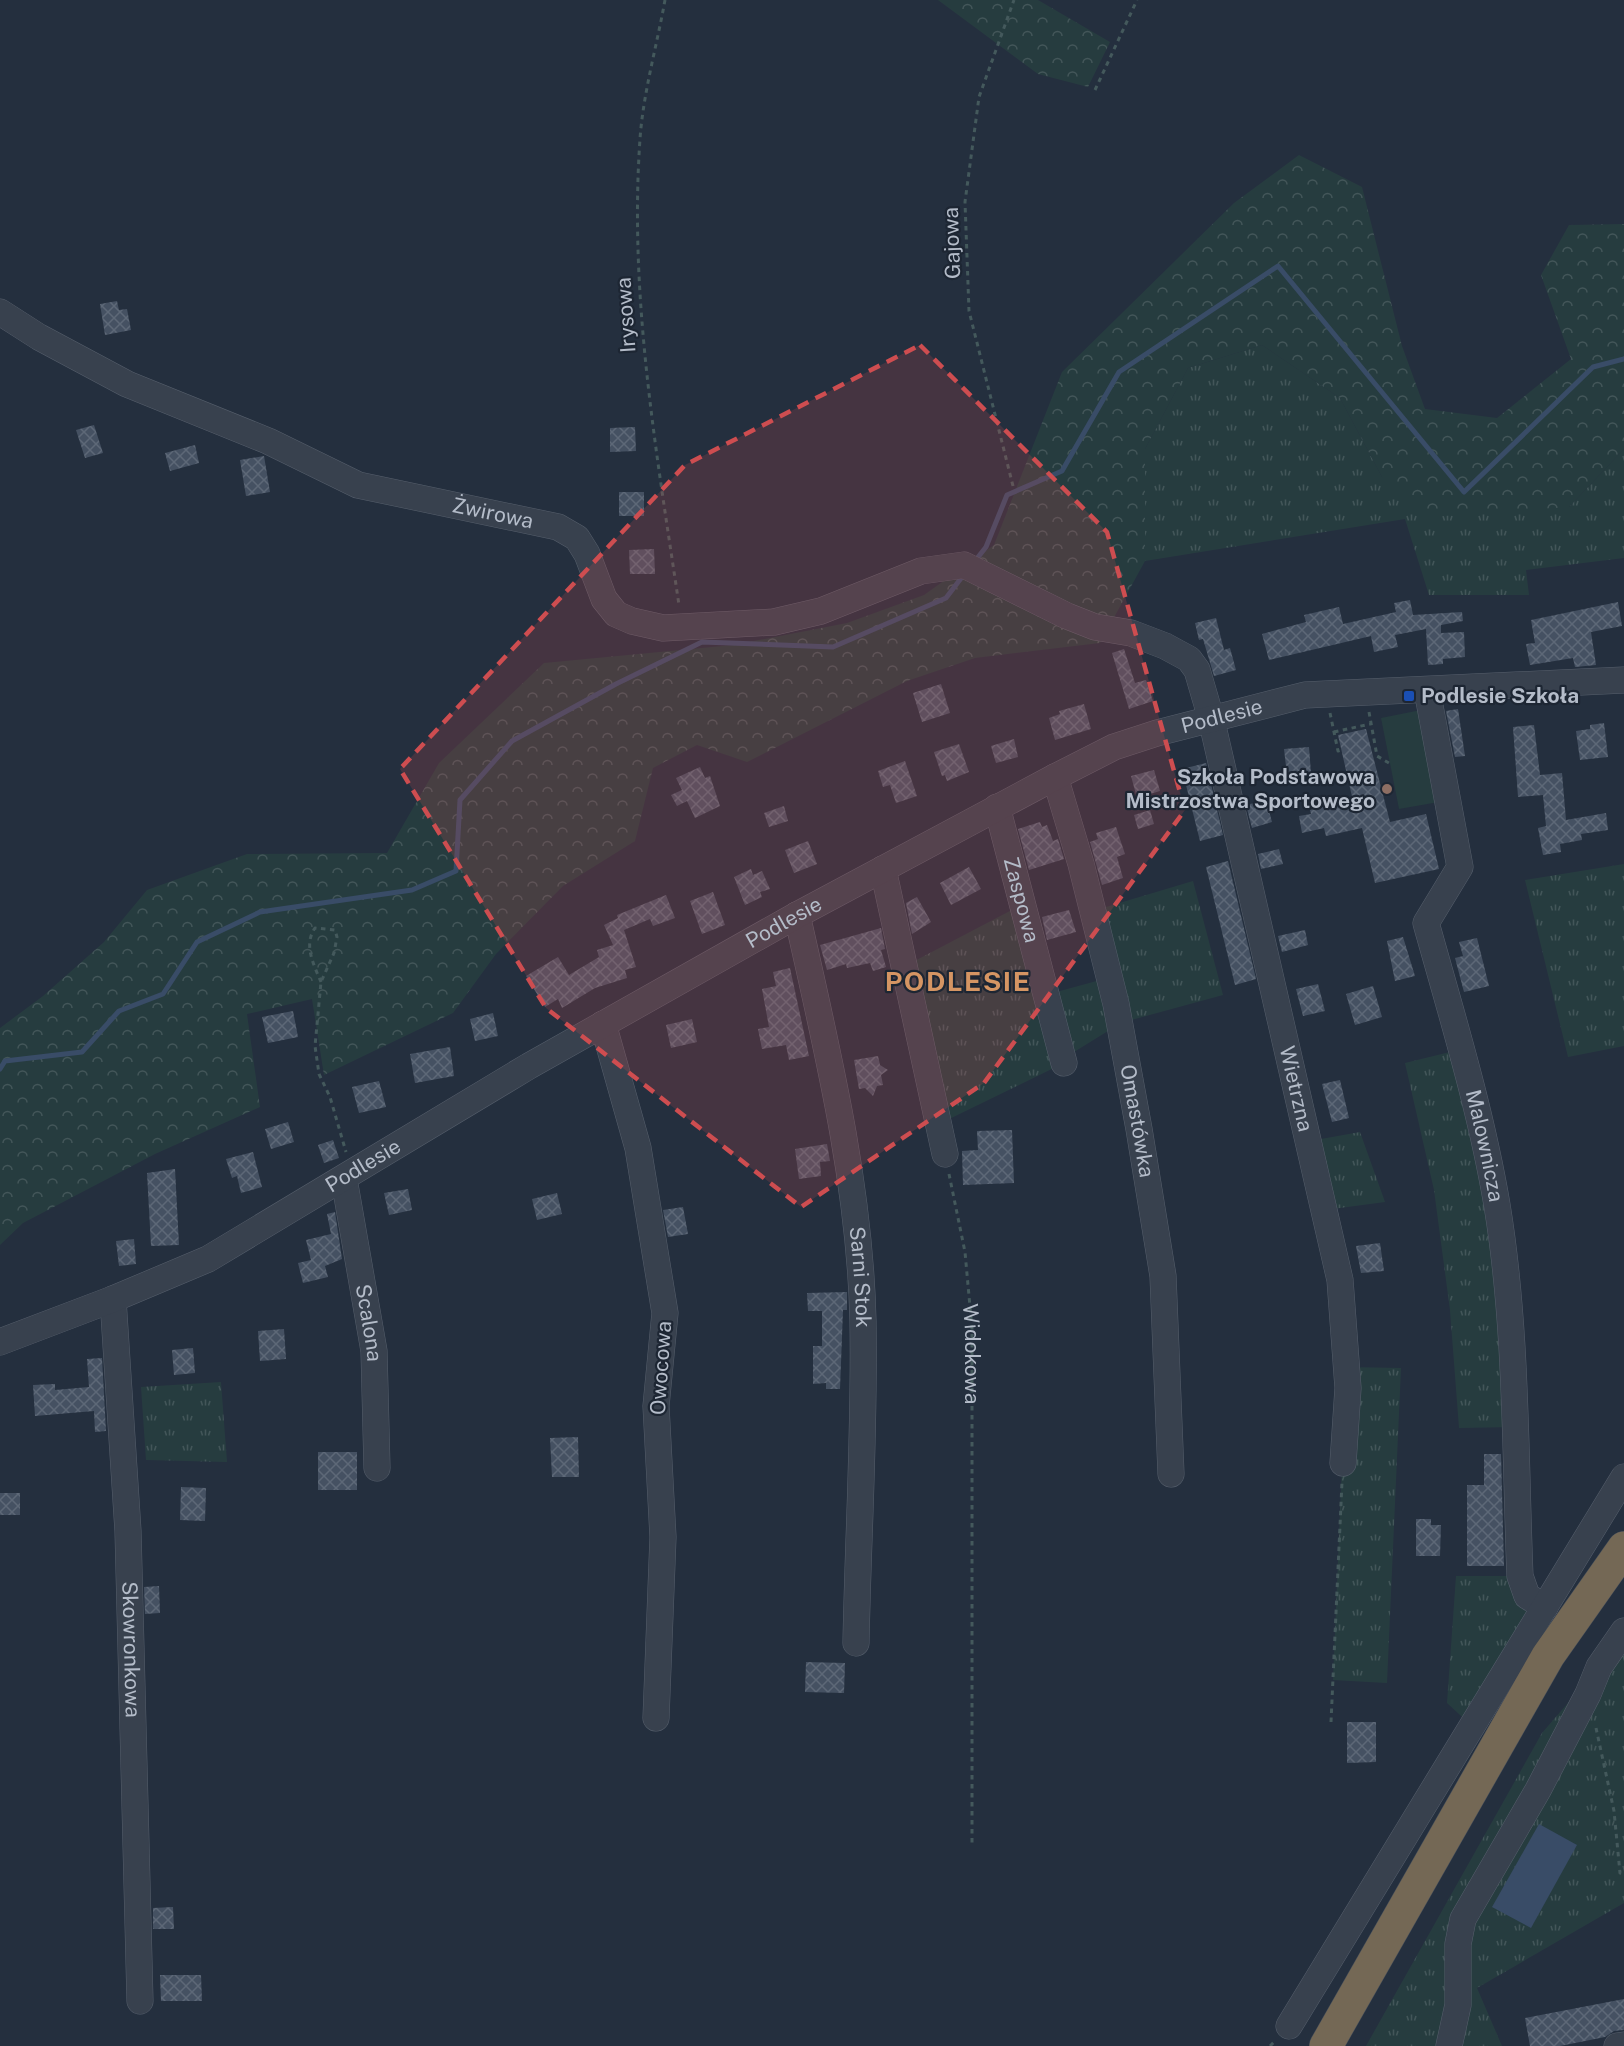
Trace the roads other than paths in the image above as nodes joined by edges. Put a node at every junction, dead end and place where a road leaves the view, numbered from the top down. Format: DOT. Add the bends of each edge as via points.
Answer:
graph roads {
  1 [pos="0,312"];
  2 [pos="971,568"];
  3 [pos="1624,680"];
  4 [pos="1427,690"];
  5 [pos="1210,718"];
  6 [pos="1055,777"];
  7 [pos="998,807"];
  8 [pos="883,869"];
  9 [pos="797,915"];
  10 [pos="603,1024"];
  11 [pos="1064,1064"];
  12 [pos="945,1154"];
  13 [pos="347,1176"];
  14 [pos="113,1299"];
  15 [pos="0,1342"];
  16 [pos="1343,1463"];
  17 [pos="377,1468"];
  18 [pos="1171,1474"];
  19 [pos="1624,1477"];
  20 [pos="1624,1548"];
  21 [pos="1545,1607"];
  22 [pos="1624,1631"];
  23 [pos="856,1643"];
  24 [pos="656,1718"];
  25 [pos="140,2001"];
  26 [pos="1289,2026"];
  27 [pos="1624,2045"];
  28 [pos="1326,2046"];
  29 [pos="1449,2046"];
  30 [pos="1617,2046"];
  1 -- 2 [label="street, Żwirowa" via="127,384 268,441 358,484 558,527 578,538 604,599 616,614 632,621 663,628 774,622 821,611 921,571"];
  2 -- 5 [label="street, Wietrzna" via="1067,616 1095,627 1131,633 1189,659 1197,670"];
  3 -- 4 [label="street, Podlesie"];
  4 -- 5 [label="street, Podlesie" via="1305,694"];
  4 -- 21 [label="street, Malownicza" via="1460,867 1426,923 1470,1082 1497,1205 1510,1323 1520,1576 1527,1596"];
  5 -- 6 [label="street, Podlesie" via="1114,747"];
  5 -- 16 [label="street, Wietrzna" via="1340,1280 1348,1388"];
  6 -- 7 [label="street, Podlesie"];
  6 -- 18 [label="street, Omastówka" via="1116,1004 1139,1129 1163,1276"];
  7 -- 8 [label="street, Podlesie"];
  7 -- 11 [label="street, Zaspowa"];
  8 -- 9 [label="street, Podlesie"];
  8 -- 12 [label="street"];
  9 -- 10 [label="street, Podlesie"];
  9 -- 23 [label="street, Sarni Stok" via="845,1138 863,1320"];
  10 -- 13 [label="street, Podlesie"];
  10 -- 24 [label="street, Owocowa" via="638,1148 665,1313 656,1406 663,1537"];
  13 -- 14 [label="street, Podlesie" via="208,1259"];
  13 -- 17 [label="street, Scalona" via="374,1351"];
  14 -- 15 [label="street, Podlesie"];
  14 -- 25 [label="street, Skowronkowa" via="128,1531"];
  19 -- 21 [label="street"];
  20 -- 28 [label="highway" via="1542,1666"];
  21 -- 26 [label="street"];
  22 -- 29 [label="street" via="1599,1667 1527,1810 1463,1919 1458,1944 1458,2005"];
  27 -- 30 [label="street"];
}
